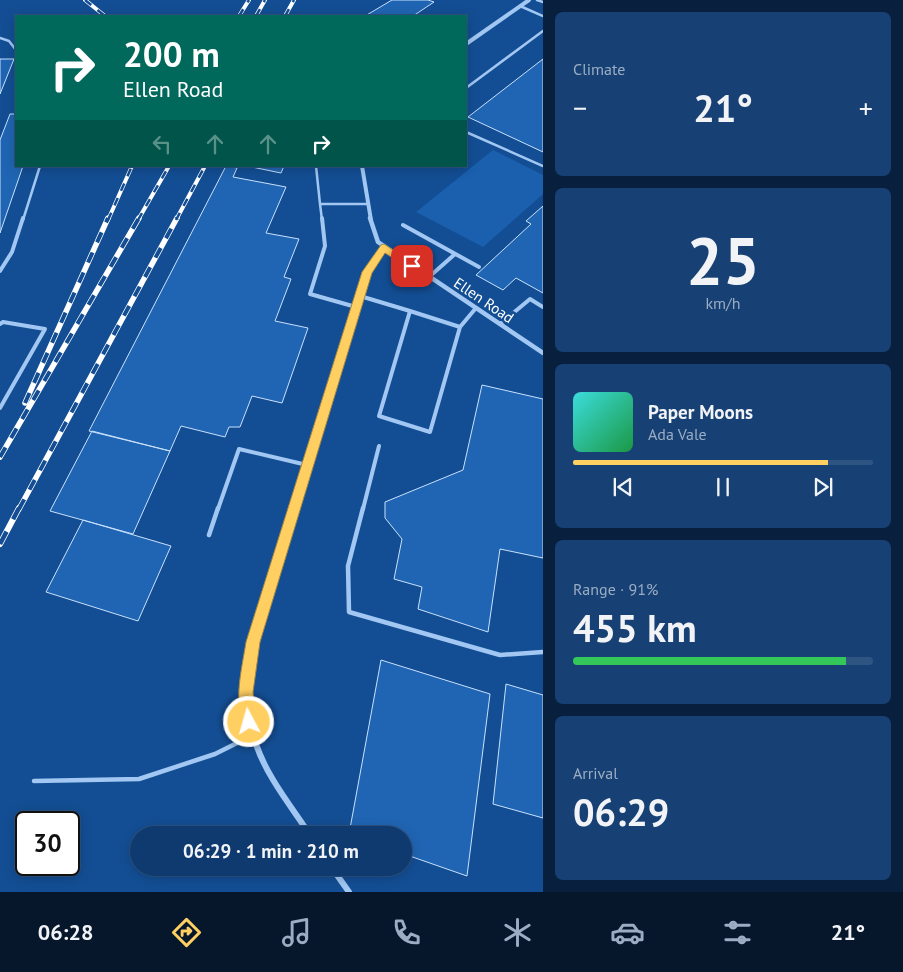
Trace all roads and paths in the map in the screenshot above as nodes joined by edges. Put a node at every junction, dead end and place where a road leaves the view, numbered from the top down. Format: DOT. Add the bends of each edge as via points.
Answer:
graph roads {
  1 [pos="529,0"];
  2 [pos="537,0"];
  3 [pos="543,2"];
  4 [pos="520,6"];
  5 [pos="543,16"];
  6 [pos="543,31"];
  7 [pos="0,38"];
  8 [pos="467,43"];
  9 [pos="15,49"];
  10 [pos="467,87"];
  11 [pos="467,132"];
  12 [pos="543,166"];
  13 [pos="40,167"];
  14 [pos="316,167"];
  15 [pos="362,167"];
  16 [pos="320,204"];
  17 [pos="368,204"];
  18 [pos="403,225"];
  19 [pos="384,247"];
  20 [pos="455,254"];
  21 [pos="479,266"];
  22 [pos="0,271"];
  23 [pos="429,277"];
  24 [pos="360,296"];
  25 [pos="356,307"];
  26 [pos="543,307"];
  27 [pos="476,308"];
  28 [pos="410,312"];
  29 [pos="0,324"];
  30 [pos="500,324"];
  31 [pos="460,327"];
  32 [pos="543,353"];
  33 [pos="0,408"];
  34 [pos="379,446"];
  35 [pos="308,465"];
  36 [pos="209,535"];
  37 [pos="543,652"];
  38 [pos="252,735"];
  39 [pos="34,781"];
  40 [pos="304,826"];
  41 [pos="338,876"];
  42 [pos="349,892"];
  1 -- 4 [label="street"];
  2 -- 3 [label="lane"];
  4 -- 5 [label="lane"];
  4 -- 8 [label="street"];
  6 -- 10 [label="lane"];
  7 -- 9 [label="lane" via="9,41"];
  11 -- 12 [label="lane"];
  13 -- 22 [label="lane" via="12,252"];
  14 -- 16 [label="lane"];
  15 -- 17 [label="street, Ellen Road"];
  16 -- 17 [label="lane"];
  16 -- 25 [label="lane" via="325,246 310,294"];
  17 -- 19 [label="street, Ellen Road" via="375,238"];
  18 -- 20 [label="lane"];
  19 -- 23 [label="street, Ellen Road"];
  19 -- 24 [label="street" via="367,272"];
  20 -- 21 [label="lane"];
  20 -- 23 [label="lane"];
  23 -- 27 [label="street, Ellen Road"];
  24 -- 25 [label="street"];
  24 -- 28 [label="lane"];
  25 -- 35 [label="street"];
  26 -- 30 [label="lane" via="530,299"];
  27 -- 30 [label="street, Ellen Road"];
  27 -- 31 [label="lane"];
  28 -- 31 [label="lane"];
  28 -- 31 [label="lane" via="379,416 430,432"];
  29 -- 33 [label="lane" via="45,329"];
  30 -- 32 [label="street, Ellen Road"];
  34 -- 37 [label="lane" via="348,566 349,612 500,655"];
  35 -- 36 [label="lane" via="239,449"];
  35 -- 38 [label="street" via="253,642 246,692"];
  38 -- 39 [label="lane" via="215,754 139,779"];
  38 -- 40 [label="street" via="274,782"];
  41 -- 42 [label="street"];
}
